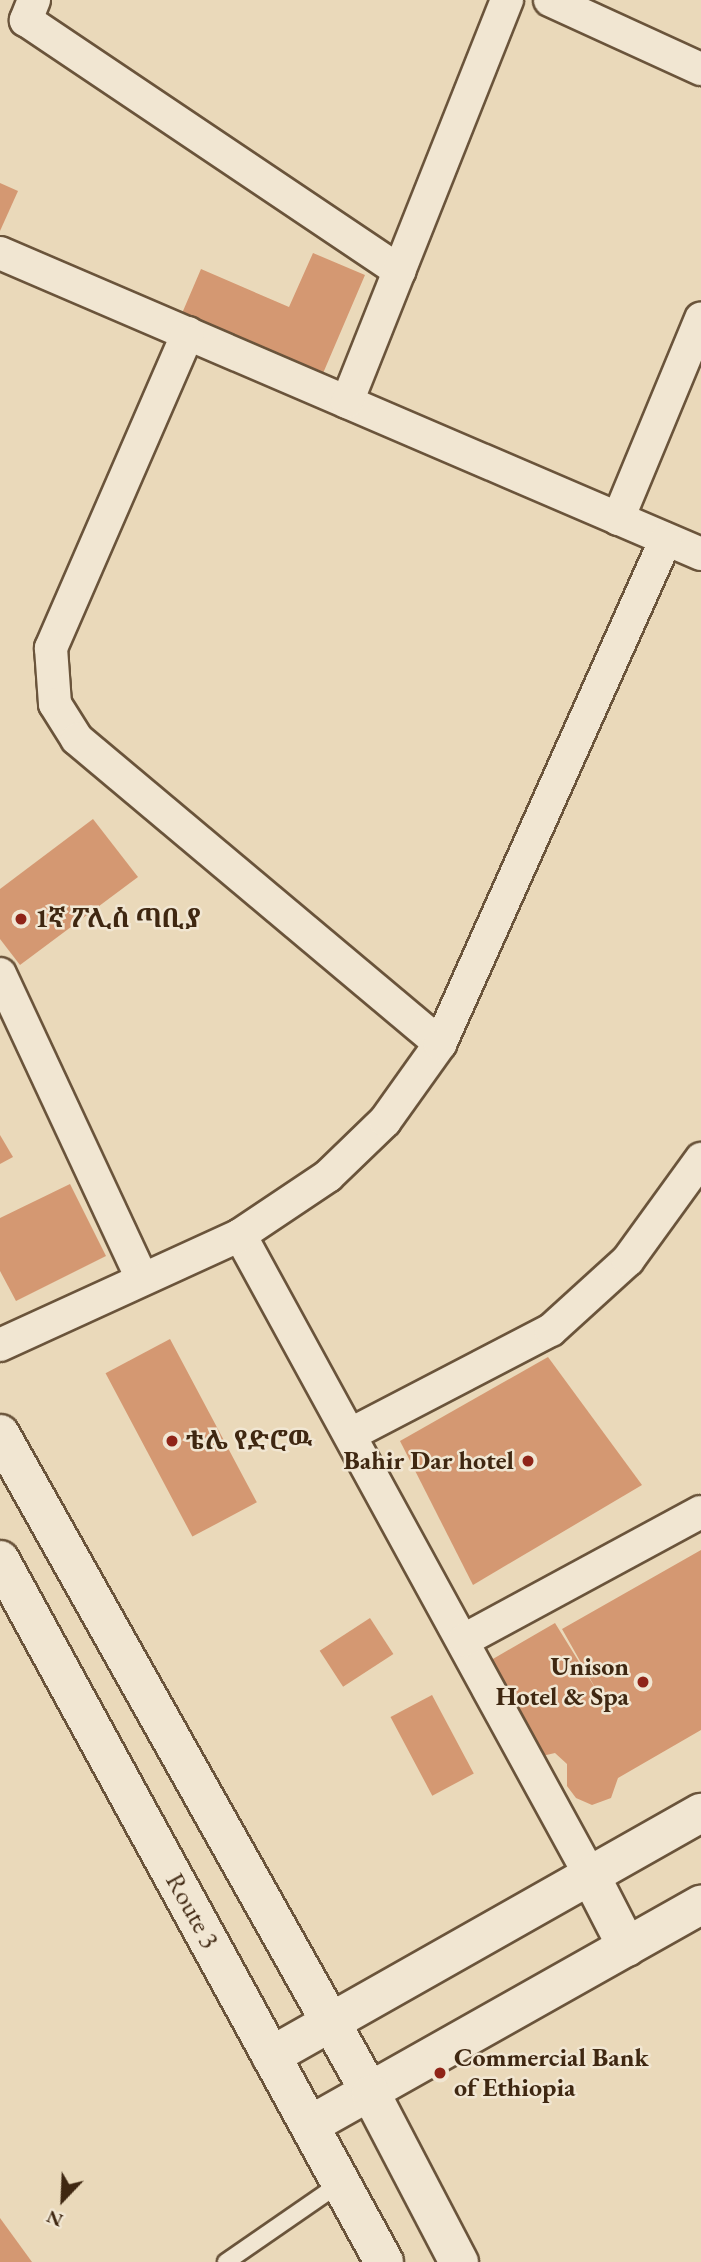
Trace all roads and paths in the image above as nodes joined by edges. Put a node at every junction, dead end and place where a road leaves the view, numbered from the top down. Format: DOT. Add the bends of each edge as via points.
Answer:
graph roads {
  1 [pos="34,0"];
  2 [pos="507,0"];
  3 [pos="550,0"];
  4 [pos="701,69"];
  5 [pos="0,253"];
  6 [pos="399,271"];
  7 [pos="701,319"];
  8 [pos="188,333"];
  9 [pos="347,402"];
  10 [pos="618,519"];
  11 [pos="666,539"];
  12 [pos="701,554"];
  13 [pos="0,974"];
  14 [pos="440,1044"];
  15 [pos="701,1158"];
  16 [pos="240,1235"];
  17 [pos="141,1277"];
  18 [pos="0,1345"];
  19 [pos="0,1434"];
  20 [pos="351,1434"];
  21 [pos="701,1512"];
  22 [pos="0,1560"];
  23 [pos="464,1640"];
  24 [pos="701,1813"];
  25 [pos="590,1875"];
  26 [pos="701,1905"];
  27 [pos="627,1947"];
  28 [pos="330,2026"];
  29 [pos="271,2056"];
  30 [pos="371,2094"];
  31 [pos="310,2125"];
  32 [pos="342,2182"];
  33 [pos="226,2262"];
  34 [pos="384,2262"];
  35 [pos="458,2262"];
  1 -- 6 [label="street" via="26,20"];
  2 -- 6 [label="street"];
  3 -- 4 [label="street"];
  5 -- 8 [label="street"];
  6 -- 9 [label="street"];
  7 -- 10 [label="street"];
  8 -- 9 [label="street"];
  8 -- 14 [label="street" via="51,648 55,704 77,739"];
  9 -- 10 [label="street"];
  10 -- 11 [label="street"];
  11 -- 12 [label="street"];
  11 -- 14 [label="street"];
  13 -- 17 [label="street"];
  14 -- 16 [label="street" via="385,1121 328,1175"];
  15 -- 20 [label="street" via="628,1260 551,1330"];
  16 -- 17 [label="street"];
  16 -- 20 [label="street"];
  17 -- 18 [label="street"];
  19 -- 28 [label="main road"];
  20 -- 23 [label="street"];
  21 -- 23 [label="street"];
  22 -- 29 [label="main road, Route 3"];
  23 -- 25 [label="street"];
  24 -- 25 [label="main road"];
  25 -- 27 [label="main road"];
  25 -- 28 [label="main road"];
  26 -- 27 [label="main road"];
  27 -- 30 [label="main road"];
  28 -- 29 [label="main road"];
  28 -- 30 [label="main road"];
  29 -- 31 [label="main road, Route 3"];
  30 -- 31 [label="main road"];
  30 -- 35 [label="main road"];
  31 -- 32 [label="main road, Route 3"];
  32 -- 33 [label="lane"];
  32 -- 34 [label="main road, Route 3"];
}
